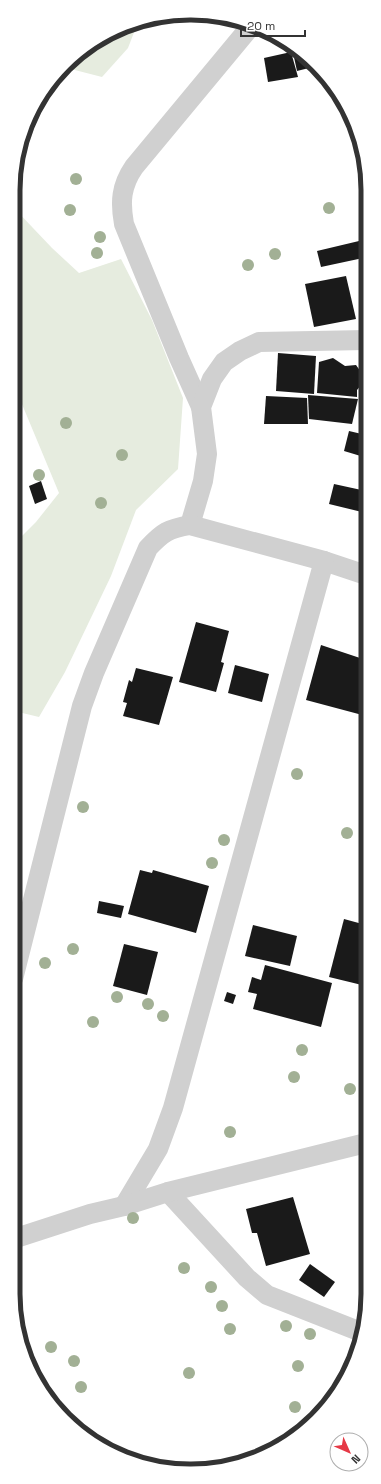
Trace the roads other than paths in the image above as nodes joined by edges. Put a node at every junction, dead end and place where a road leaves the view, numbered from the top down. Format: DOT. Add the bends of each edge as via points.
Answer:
graph roads {
  1 [pos="248,30"];
  2 [pos="361,340"];
  3 [pos="201,407"];
  4 [pos="190,525"];
  5 [pos="324,561"];
  6 [pos="361,573"];
  7 [pos="20,951"];
  8 [pos="361,1144"];
  9 [pos="168,1192"];
  10 [pos="124,1206"];
  11 [pos="20,1237"];
  12 [pos="357,1330"];
  1 -- 3 [label="street" via="134,167 122,193 121,209 124,224"];
  2 -- 3 [label="street" via="259,342 224,362 212,379"];
  3 -- 4 [label="street" via="206,454 203,481"];
  4 -- 5 [label="street"];
  4 -- 7 [label="street" via="172,528 148,548 94,673 82,706"];
  5 -- 6 [label="street"];
  5 -- 10 [label="street" via="173,1108 158,1149"];
  8 -- 9 [label="street"];
  9 -- 10 [label="street"];
  9 -- 12 [label="street" via="247,1278 267,1296"];
  10 -- 11 [label="street"];
}
